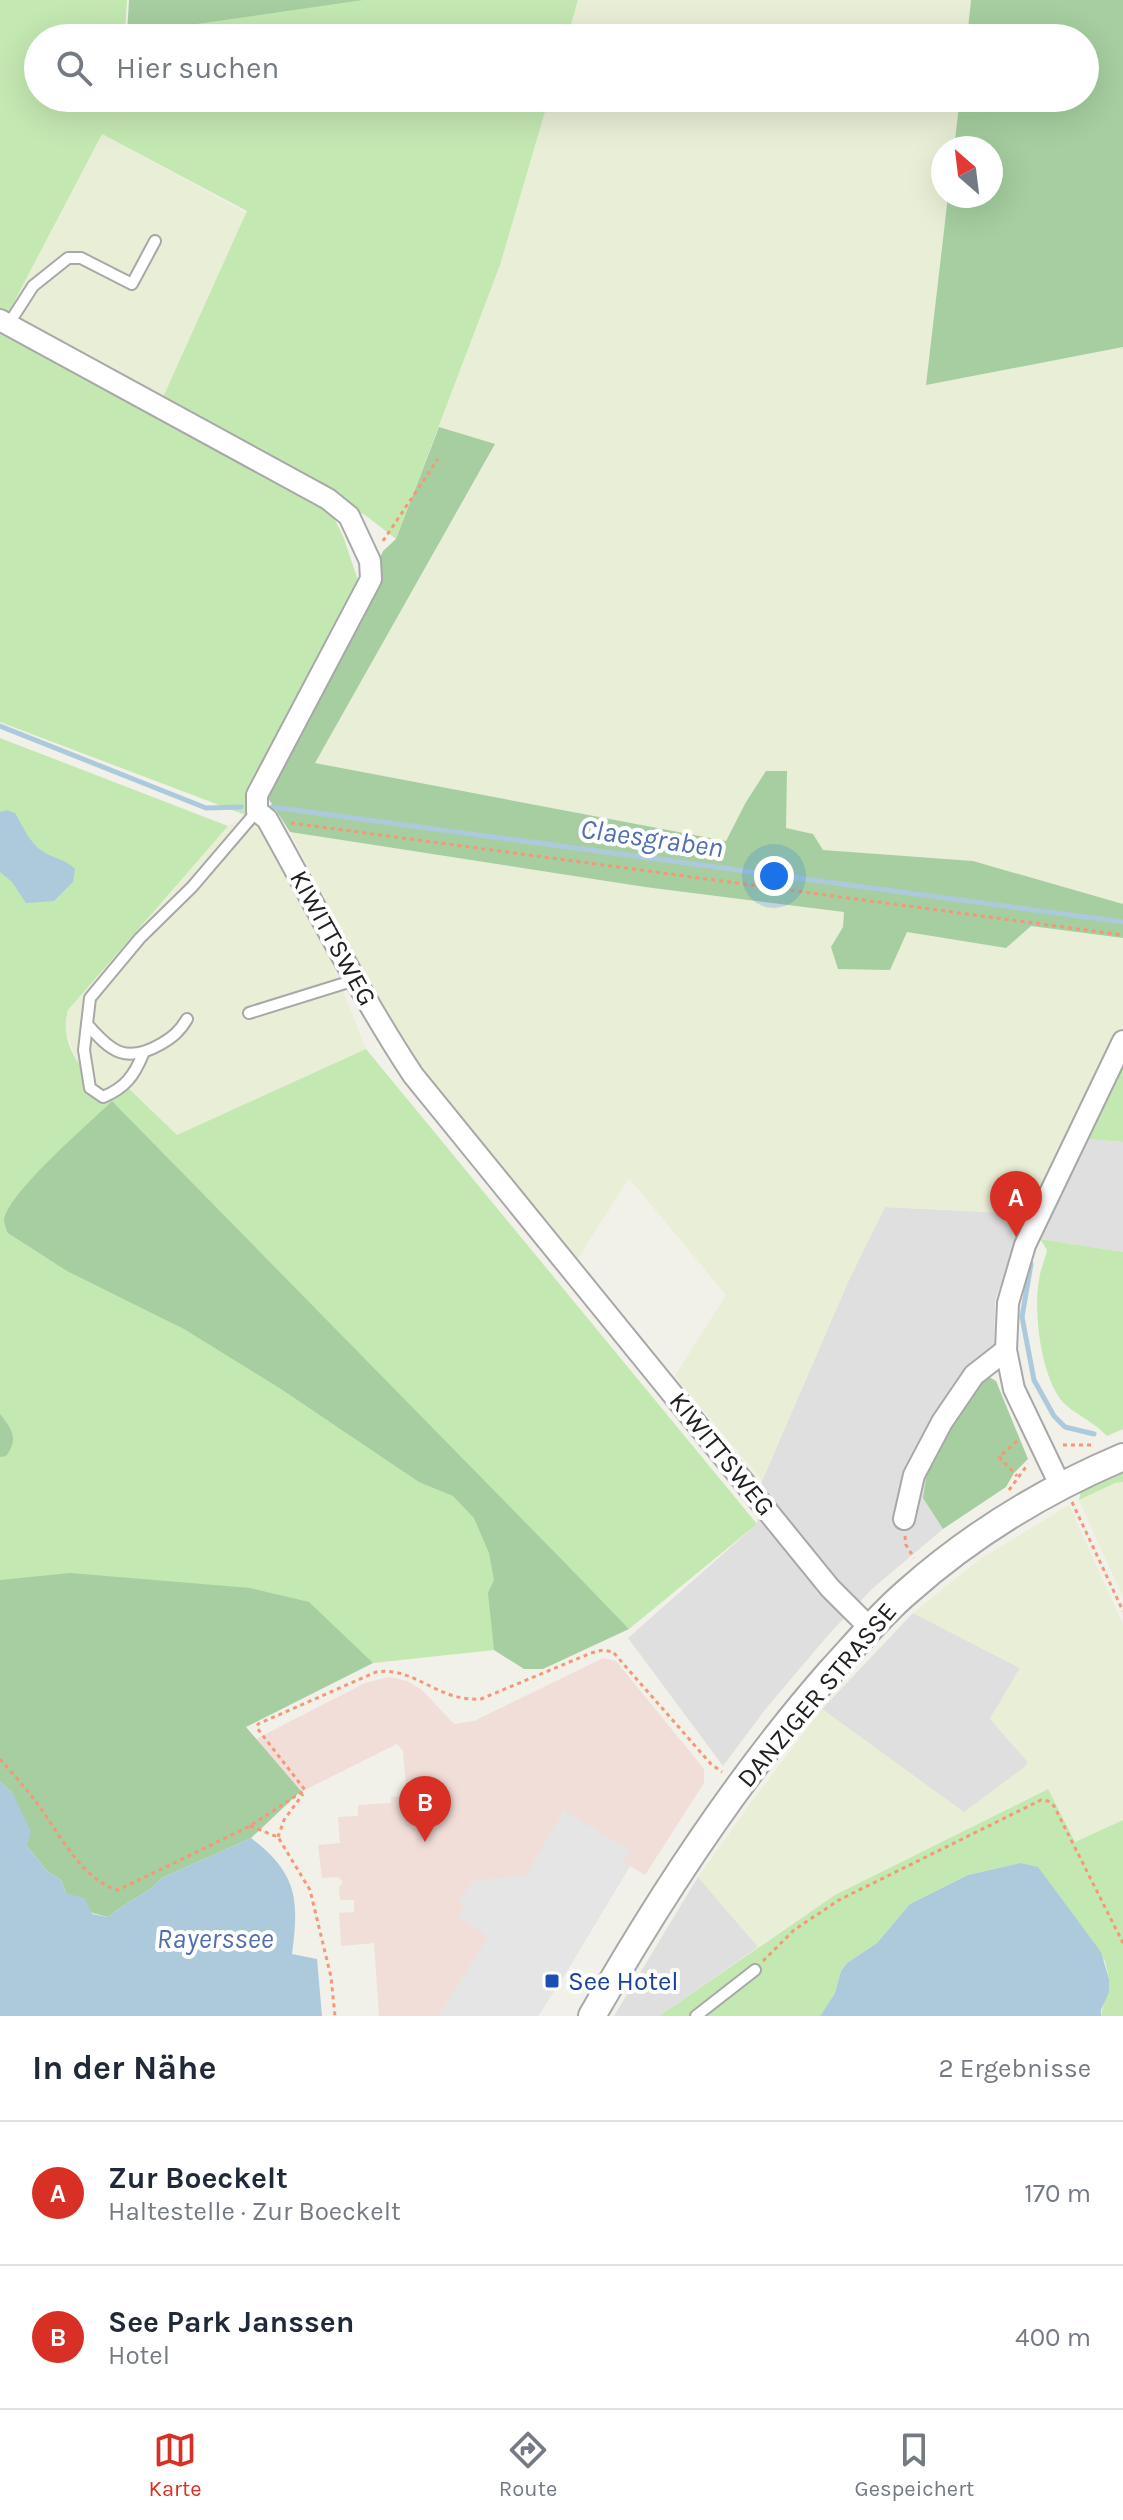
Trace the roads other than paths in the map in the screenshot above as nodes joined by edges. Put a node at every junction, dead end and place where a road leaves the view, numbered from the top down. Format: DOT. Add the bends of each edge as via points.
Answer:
graph roads {
  1 [pos="155,241"];
  2 [pos="4,323"];
  3 [pos="262,815"];
  4 [pos="357,979"];
  5 [pos="249,1013"];
  6 [pos="187,1019"];
  7 [pos="87,1024"];
  8 [pos="1123,1041"];
  9 [pos="143,1054"];
  10 [pos="1006,1350"];
  11 [pos="1114,1449"];
  12 [pos="1061,1487"];
  13 [pos="904,1519"];
  14 [pos="870,1628"];
  15 [pos="755,1970"];
  16 [pos="592,2016"];
  17 [pos="696,2016"];
  1 -- 2 [label="lane" via="132,284 81,258 68,258 33,286"];
  2 -- 3 [label="street" via="328,499 349,516 370,561 371,579 257,795"];
  3 -- 4 [label="street, KIWITTSWEG"];
  3 -- 7 [label="lane" via="140,938 90,998"];
  4 -- 5 [label="lane"];
  4 -- 14 [label="street, KIWITTSWEG" via="413,1075 470,1148 830,1588"];
  6 -- 9 [label="lane" via="180,1032"];
  7 -- 9 [label="lane" via="103,1043 125,1055"];
  7 -- 9 [label="lane" via="84,1050 90,1088 103,1097 119,1091 135,1074"];
  8 -- 10 [label="street" via="1025,1245 1008,1303"];
  10 -- 12 [label="street" via="1014,1389"];
  10 -- 13 [label="street" via="974,1375 942,1422 914,1475"];
  11 -- 12 [label="street, DANZIGER STRASSE"];
  12 -- 14 [label="street, DANZIGER STRASSE" via="978,1536"];
  14 -- 16 [label="street, DANZIGER STRASSE" via="737,1790"];
  15 -- 17 [label="lane"];
}
